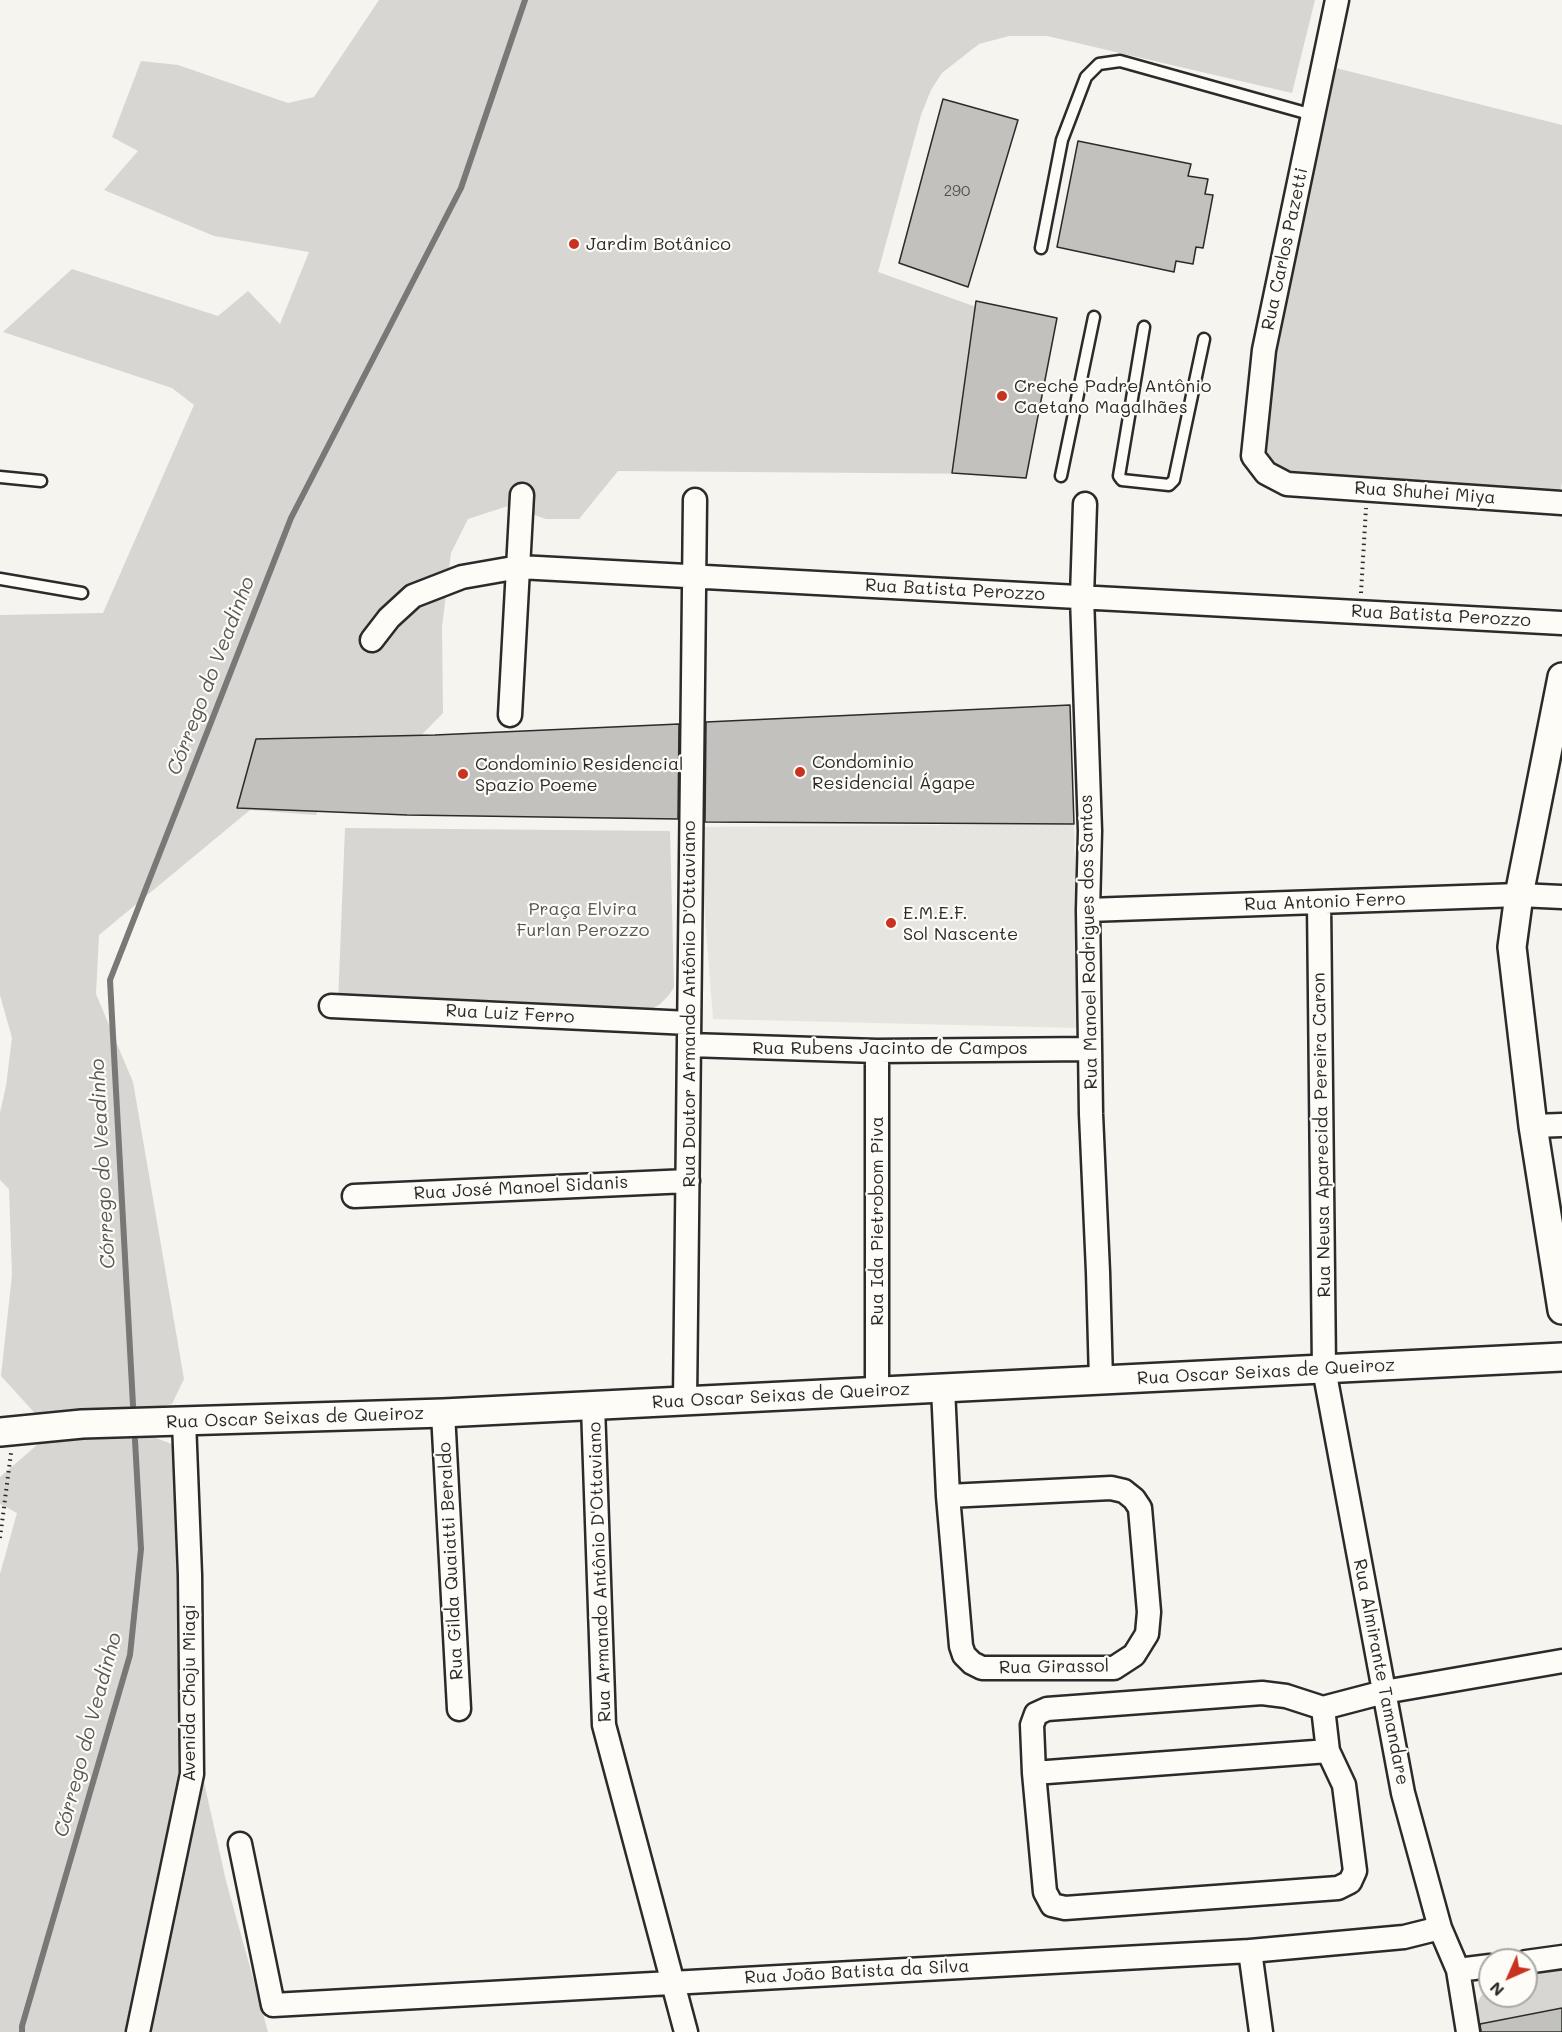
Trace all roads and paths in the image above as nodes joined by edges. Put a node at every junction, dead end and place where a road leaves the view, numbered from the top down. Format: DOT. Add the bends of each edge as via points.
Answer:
graph roads {
  1 [pos="1337,0"];
  2 [pos="1313,115"];
  3 [pos="1041,248"];
  4 [pos="1094,317"];
  5 [pos="1144,327"];
  6 [pos="1204,339"];
  7 [pos="1061,476"];
  8 [pos="0,477"];
  9 [pos="41,481"];
  10 [pos="1287,484"];
  11 [pos="1367,489"];
  12 [pos="522,495"];
  13 [pos="694,500"];
  14 [pos="1562,503"];
  15 [pos="1085,504"];
  16 [pos="519,567"];
  17 [pos="694,576"];
  18 [pos="0,579"];
  19 [pos="82,593"];
  20 [pos="1082,597"];
  21 [pos="1360,612"];
  22 [pos="1562,623"];
  23 [pos="372,640"];
  24 [pos="1562,677"];
  25 [pos="510,715"];
  26 [pos="1519,895"];
  27 [pos="1562,897"];
  28 [pos="1319,902"];
  29 [pos="1089,910"];
  30 [pos="332,1006"];
  31 [pos="689,1034"];
  32 [pos="1090,1049"];
  33 [pos="877,1051"];
  34 [pos="1562,1125"];
  35 [pos="1533,1126"];
  36 [pos="688,1181"];
  37 [pos="354,1196"];
  38 [pos="1562,1310"];
  39 [pos="1562,1357"];
  40 [pos="1324,1369"];
  41 [pos="1101,1380"];
  42 [pos="943,1388"];
  43 [pos="877,1391"];
  44 [pos="685,1401"];
  45 [pos="593,1406"];
  46 [pos="443,1413"];
  47 [pos="184,1421"];
  48 [pos="7,1432"];
  49 [pos="948,1496"];
  50 [pos="0,1538"];
  51 [pos="1562,1661"];
  52 [pos="1384,1692"];
  53 [pos="1323,1708"];
  54 [pos="459,1709"];
  55 [pos="1328,1751"];
  56 [pos="1034,1773"];
  57 [pos="240,1844"];
  58 [pos="1440,1928"];
  59 [pos="1250,1951"];
  60 [pos="1562,1957"];
  61 [pos="1538,1960"];
  62 [pos="1478,1968"];
  63 [pos="1458,1970"];
  64 [pos="672,1982"];
  65 [pos="138,2032"];
  66 [pos="686,2032"];
  67 [pos="1261,2032"];
  68 [pos="1468,2032"];
  1 -- 2 [label="street, Rua Carlos Pazetti"];
  2 -- 3 [label="lane" via="1120,61 1099,64 1086,77 1062,140"];
  2 -- 10 [label="street, Rua Carlos Pazetti" via="1264,350 1253,456 1266,473"];
  4 -- 7 [label="lane"];
  5 -- 6 [label="lane" via="1119,476 1122,480 1169,485 1174,480"];
  8 -- 9 [label="lane"];
  10 -- 11 [label="street, Rua Shuhei Miya"];
  11 -- 14 [label="street, Rua Shuhei Miya"];
  11 -- 21 [label="path"];
  12 -- 16 [label="street"];
  13 -- 17 [label="street, Rua Doutor Armando Antônio D'Ottaviano"];
  15 -- 20 [label="street, Rua Manoel Rodrigues dos Santos"];
  16 -- 17 [label="street, Rua Batista Perozzo"];
  16 -- 23 [label="street, Rua Batista Perozzo" via="462,577 413,596"];
  16 -- 25 [label="street"];
  17 -- 20 [label="street, Rua Batista Perozzo"];
  17 -- 31 [label="street, Rua Doutor Armando Antônio D'Ottaviano"];
  18 -- 19 [label="lane"];
  20 -- 21 [label="street, Rua Batista Perozzo"];
  20 -- 29 [label="street, Rua Manoel Rodrigues dos Santos"];
  21 -- 22 [label="street, Rua Batista Perozzo"];
  24 -- 26 [label="street"];
  26 -- 27 [label="street, Rua Antonio Ferro"];
  26 -- 28 [label="street, Rua Antonio Ferro"];
  26 -- 35 [label="street" via="1512,947"];
  28 -- 29 [label="street, Rua Antonio Ferro"];
  28 -- 40 [label="street, Rua Neusa Aparecida Pereira Caron"];
  29 -- 32 [label="street, Rua Manoel Rodrigues dos Santos"];
  30 -- 31 [label="street, Rua Luiz Ferro"];
  31 -- 33 [label="street, Rua Rubens Jacinto de Campos"];
  31 -- 36 [label="street, Rua Doutor Armando Antônio D'Ottaviano"];
  32 -- 33 [label="street, Rua Rubens Jacinto de Campos"];
  32 -- 41 [label="street, Rua Manoel Rodrigues dos Santos"];
  33 -- 43 [label="street, Rua Ida Pietrobom Piva"];
  34 -- 35 [label="street"];
  35 -- 38 [label="street"];
  36 -- 37 [label="street, Rua José Manoel Sidanis"];
  36 -- 44 [label="street, Rua Doutor Armando Antônio D'Ottaviano"];
  39 -- 40 [label="street, Rua Oscar Seixas de Queiroz"];
  40 -- 41 [label="street, Rua Oscar Seixas de Queiroz"];
  40 -- 52 [label="street, Rua Almirante Tamandare"];
  41 -- 42 [label="street, Rua Oscar Seixas de Queiroz"];
  42 -- 43 [label="street, Rua Oscar Seixas de Queiroz"];
  42 -- 49 [label="street, Rua Girassol"];
  43 -- 44 [label="street, Rua Oscar Seixas de Queiroz"];
  44 -- 45 [label="street, Rua Oscar Seixas de Queiroz"];
  45 -- 46 [label="street, Rua Oscar Seixas de Queiroz"];
  45 -- 64 [label="street, Rua Armando Antônio D'Ottaviano" via="604,1725"];
  46 -- 47 [label="street, Rua Oscar Seixas de Queiroz"];
  46 -- 54 [label="street, Rua Gilda Quaiatti Beraldo"];
  47 -- 48 [label="street, Rua Oscar Seixas de Queiroz" via="57,1425"];
  47 -- 65 [label="street, Avenida Choju Miagi" via="192,1774"];
  48 -- 50 [label="path"];
  49 -- 49 [label="street, Rua Girassol" via="961,1646 972,1663 982,1668 1114,1668 1134,1655 1147,1634 1149,1612 1140,1508 1134,1499 1111,1488"];
  51 -- 52 [label="street"];
  52 -- 53 [label="street"];
  52 -- 58 [label="street, Rua Almirante Tamandare" via="1403,1793"];
  53 -- 55 [label="street"];
  53 -- 56 [label="street" via="1262,1693 1047,1709 1036,1714 1032,1725"];
  55 -- 56 [label="street"];
  55 -- 56 [label="street" via="1344,1785 1355,1871 1350,1882 1338,1888 1065,1908 1052,1905 1045,1892"];
  57 -- 64 [label="street, Rua João Batista da Silva" via="273,2005"];
  58 -- 59 [label="street, Rua João Batista da Silva" via="1404,1936"];
  58 -- 63 [label="street, Rua Almirante Tamandare"];
  59 -- 64 [label="street, Rua João Batista da Silva"];
  59 -- 67 [label="street"];
  60 -- 61 [label="street"];
  62 -- 63 [label="street"];
  63 -- 68 [label="street, Rua Almirante Tamandare"];
  64 -- 66 [label="street, Rua Armando Antônio D'Ottaviano"];
}
